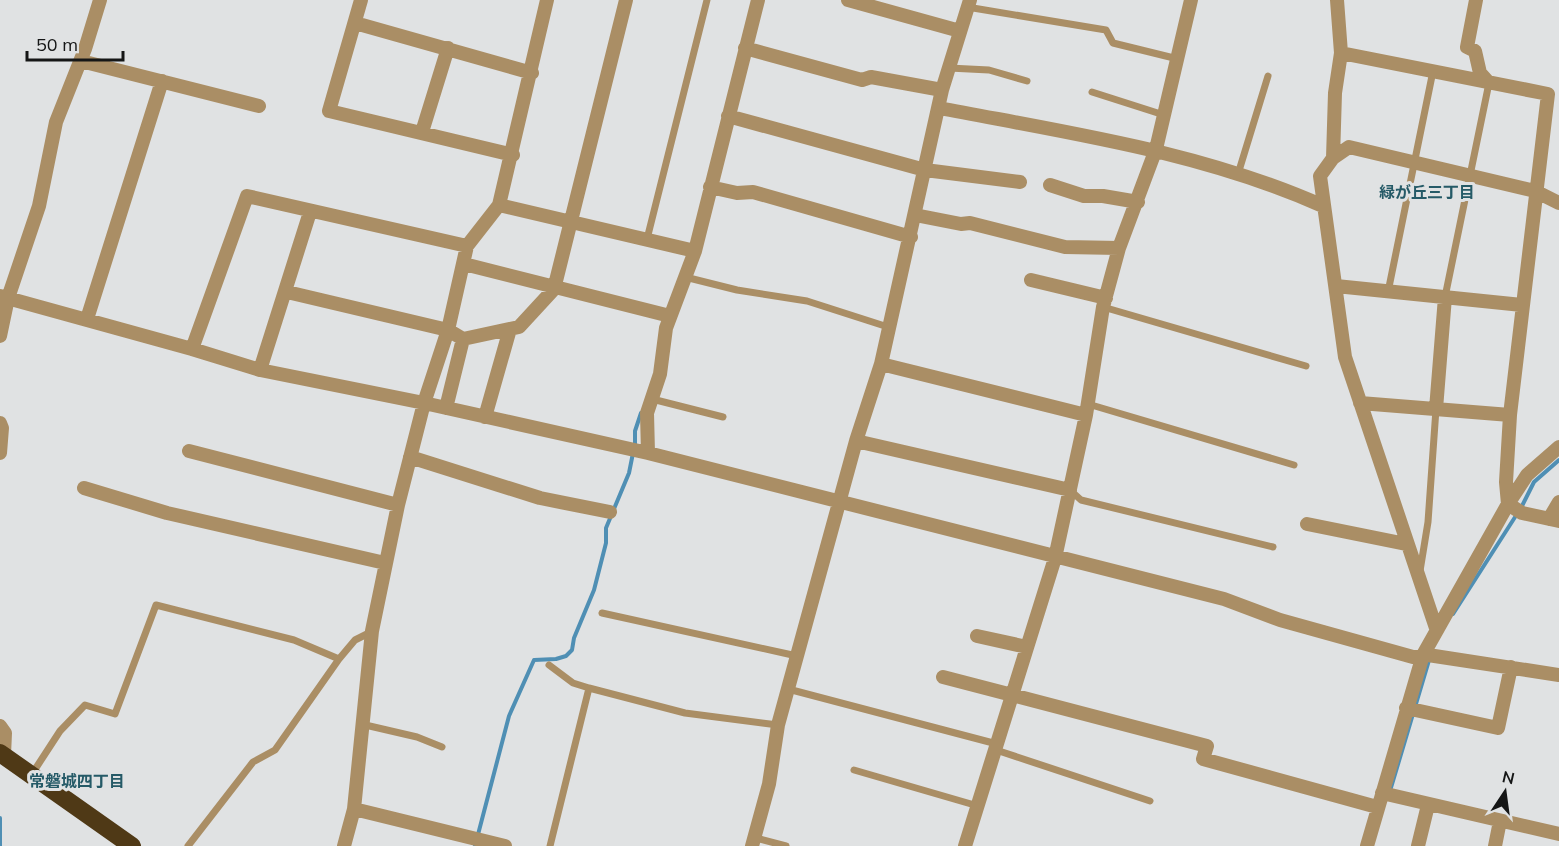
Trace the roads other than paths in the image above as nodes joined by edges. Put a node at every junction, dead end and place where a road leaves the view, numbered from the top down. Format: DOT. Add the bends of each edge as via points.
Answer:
graph roads {
  1 [pos="100,0"];
  2 [pos="361,0"];
  3 [pos="547,0"];
  4 [pos="626,0"];
  5 [pos="707,0"];
  6 [pos="758,0"];
  7 [pos="848,0"];
  8 [pos="1191,0"];
  9 [pos="1337,0"];
  10 [pos="1476,0"];
  11 [pos="968,4"];
  12 [pos="355,22"];
  13 [pos="960,31"];
  14 [pos="448,48"];
  15 [pos="745,48"];
  16 [pos="1341,53"];
  17 [pos="1178,59"];
  18 [pos="81,61"];
  19 [pos="949,68"];
  20 [pos="1433,71"];
  21 [pos="532,73"];
  22 [pos="1268,76"];
  23 [pos="162,81"];
  24 [pos="1027,81"];
  25 [pos="1489,83"];
  26 [pos="942,90"];
  27 [pos="1092,92"];
  28 [pos="259,106"];
  29 [pos="939,108"];
  30 [pos="1553,108"];
  31 [pos="1164,115"];
  32 [pos="728,116"];
  33 [pos="422,132"];
  34 [pos="1156,149"];
  35 [pos="513,155"];
  36 [pos="1333,158"];
  37 [pos="1414,163"];
  38 [pos="925,170"];
  39 [pos="1238,175"];
  40 [pos="1469,175"];
  41 [pos="1020,182"];
  42 [pos="1050,185"];
  43 [pos="710,187"];
  44 [pos="1535,191"];
  45 [pos="1138,202"];
  46 [pos="1559,203"];
  47 [pos="499,205"];
  48 [pos="1323,206"];
  49 [pos="310,212"];
  50 [pos="915,215"];
  51 [pos="572,222"];
  52 [pos="911,237"];
  53 [pos="647,239"];
  54 [pos="467,246"];
  55 [pos="1119,248"];
  56 [pos="695,251"];
  57 [pos="464,264"];
  58 [pos="685,277"];
  59 [pos="1031,280"];
  60 [pos="1336,286"];
  61 [pos="554,289"];
  62 [pos="1388,291"];
  63 [pos="287,292"];
  64 [pos="4,297"];
  65 [pos="1445,297"];
  66 [pos="1104,302"];
  67 [pos="1522,305"];
  68 [pos="670,316"];
  69 [pos="87,319"];
  70 [pos="888,327"];
  71 [pos="510,329"];
  72 [pos="448,330"];
  73 [pos="0,336"];
  74 [pos="463,339"];
  75 [pos="192,349"];
  76 [pos="881,364"];
  77 [pos="1306,366"];
  78 [pos="260,370"];
  79 [pos="652,399"];
  80 [pos="424,403"];
  81 [pos="1360,403"];
  82 [pos="446,408"];
  83 [pos="1087,409"];
  84 [pos="1436,409"];
  85 [pos="1510,415"];
  86 [pos="485,417"];
  87 [pos="723,417"];
  88 [pos="0,423"];
  89 [pos="856,441"];
  90 [pos="1559,447"];
  91 [pos="189,450"];
  92 [pos="0,453"];
  93 [pos="648,453"];
  94 [pos="410,457"];
  95 [pos="1294,465"];
  96 [pos="84,488"];
  97 [pos="1070,490"];
  98 [pos="1559,502"];
  99 [pos="841,504"];
  100 [pos="1508,504"];
  101 [pos="398,505"];
  102 [pos="610,512"];
  103 [pos="1554,520"];
  104 [pos="1307,524"];
  105 [pos="1406,544"];
  106 [pos="1273,547"];
  107 [pos="1055,558"];
  108 [pos="385,563"];
  109 [pos="1418,579"];
  110 [pos="602,613"];
  111 [pos="1436,628"];
  112 [pos="372,631"];
  113 [pos="977,636"];
  114 [pos="1027,647"];
  115 [pos="1423,655"];
  116 [pos="797,656"];
  117 [pos="339,659"];
  118 [pos="549,664"];
  119 [pos="1511,667"];
  120 [pos="1559,675"];
  121 [pos="943,677"];
  122 [pos="589,688"];
  123 [pos="788,689"];
  124 [pos="1012,694"];
  125 [pos="1406,708"];
  126 [pos="361,724"];
  127 [pos="778,724"];
  128 [pos="0,726"];
  129 [pos="442,747"];
  130 [pos="997,747"];
  131 [pos="2,754"];
  132 [pos="854,770"];
  133 [pos="32,774"];
  134 [pos="1382,793"];
  135 [pos="1150,801"];
  136 [pos="1428,805"];
  137 [pos="978,806"];
  138 [pos="1377,807"];
  139 [pos="354,809"];
  140 [pos="1500,821"];
  141 [pos="1559,834"];
  142 [pos="754,842"];
  143 [pos="483,843"];
  144 [pos="132,846"];
  145 [pos="188,846"];
  146 [pos="344,846"];
  147 [pos="505,846"];
  148 [pos="550,846"];
  149 [pos="786,846"];
  150 [pos="965,846"];
  151 [pos="1366,846"];
  152 [pos="1418,846"];
  153 [pos="1495,846"];
  1 -- 18 [label="street"];
  2 -- 12 [label="street"];
  3 -- 21 [label="street"];
  4 -- 51 [label="street"];
  5 -- 53 [label="lane"];
  6 -- 15 [label="street"];
  7 -- 13 [label="street"];
  8 -- 17 [label="street"];
  9 -- 16 [label="street"];
  10 -- 25 [label="street" via="1467,47 1475,51 1480,73"];
  11 -- 13 [label="street"];
  11 -- 17 [label="lane" via="1106,30 1113,43"];
  12 -- 14 [label="street"];
  12 -- 33 [label="street" via="329,111"];
  13 -- 19 [label="street"];
  14 -- 21 [label="street"];
  14 -- 33 [label="street"];
  15 -- 26 [label="street" via="862,80 871,77"];
  15 -- 32 [label="street"];
  16 -- 20 [label="street"];
  16 -- 36 [label="street"];
  17 -- 31 [label="street"];
  18 -- 23 [label="street"];
  18 -- 64 [label="street" via="56,122 39,206"];
  19 -- 24 [label="lane" via="989,70"];
  19 -- 26 [label="street"];
  20 -- 25 [label="street"];
  20 -- 37 [label="lane"];
  21 -- 35 [label="street"];
  22 -- 39 [label="lane"];
  23 -- 28 [label="street"];
  23 -- 69 [label="street"];
  25 -- 30 [label="street" via="1548,94"];
  25 -- 40 [label="lane"];
  26 -- 29 [label="street"];
  27 -- 31 [label="lane"];
  29 -- 34 [label="street"];
  29 -- 38 [label="street"];
  30 -- 44 [label="street"];
  31 -- 34 [label="street"];
  32 -- 38 [label="street"];
  32 -- 43 [label="street"];
  33 -- 35 [label="street"];
  34 -- 39 [label="street"];
  34 -- 45 [label="street"];
  35 -- 47 [label="street"];
  36 -- 37 [label="street" via="1349,147"];
  36 -- 48 [label="street" via="1320,176"];
  37 -- 40 [label="street"];
  37 -- 62 [label="lane"];
  38 -- 41 [label="street"];
  38 -- 50 [label="street"];
  39 -- 48 [label="street" via="1277,186"];
  40 -- 44 [label="street"];
  40 -- 65 [label="lane"];
  42 -- 45 [label="street" via="1084,196"];
  43 -- 52 [label="street" via="753,192"];
  43 -- 56 [label="street"];
  44 -- 46 [label="street"];
  44 -- 67 [label="street"];
  45 -- 55 [label="street"];
  47 -- 51 [label="street"];
  47 -- 54 [label="street"];
  48 -- 60 [label="street"];
  49 -- 54 [label="street"];
  49 -- 63 [label="street"];
  49 -- 75 [label="street" via="247,196"];
  50 -- 52 [label="street"];
  50 -- 55 [label="street" via="970,223 1065,247"];
  51 -- 53 [label="street"];
  51 -- 61 [label="street"];
  52 -- 70 [label="street"];
  53 -- 56 [label="street"];
  54 -- 57 [label="street"];
  55 -- 66 [label="street"];
  56 -- 58 [label="street"];
  57 -- 61 [label="street"];
  57 -- 72 [label="street"];
  58 -- 68 [label="street"];
  58 -- 70 [label="lane" via="807,301"];
  59 -- 66 [label="street"];
  60 -- 62 [label="street"];
  60 -- 81 [label="street" via="1345,357"];
  61 -- 68 [label="street"];
  61 -- 71 [label="street" via="519,327"];
  62 -- 65 [label="street"];
  63 -- 72 [label="street"];
  63 -- 78 [label="street"];
  64 -- 69 [label="street"];
  64 -- 73 [label="street"];
  65 -- 67 [label="street"];
  65 -- 84 [label="street"];
  66 -- 77 [label="lane"];
  66 -- 83 [label="street"];
  67 -- 85 [label="street"];
  68 -- 79 [label="street"];
  69 -- 75 [label="street"];
  70 -- 76 [label="street"];
  71 -- 74 [label="street"];
  71 -- 86 [label="street"];
  72 -- 74 [label="street"];
  72 -- 80 [label="street"];
  74 -- 82 [label="street"];
  75 -- 78 [label="street"];
  76 -- 83 [label="street"];
  76 -- 89 [label="street"];
  78 -- 80 [label="street"];
  79 -- 87 [label="lane"];
  79 -- 93 [label="street" via="647,413"];
  80 -- 82 [label="street"];
  80 -- 94 [label="street"];
  81 -- 84 [label="street"];
  81 -- 105 [label="street"];
  82 -- 86 [label="street"];
  83 -- 95 [label="lane"];
  83 -- 97 [label="street"];
  84 -- 85 [label="street"];
  84 -- 109 [label="lane" via="1428,522"];
  85 -- 100 [label="street"];
  86 -- 93 [label="street"];
  88 -- 92 [label="street"];
  89 -- 97 [label="street"];
  89 -- 99 [label="street"];
  90 -- 100 [label="street" via="1527,475"];
  91 -- 101 [label="street"];
  93 -- 99 [label="street"];
  94 -- 101 [label="street"];
  94 -- 102 [label="street" via="540,498"];
  96 -- 108 [label="street" via="167,513"];
  97 -- 106 [label="lane" via="1081,500"];
  97 -- 107 [label="street"];
  98 -- 103 [label="street"];
  99 -- 107 [label="street"];
  99 -- 116 [label="street"];
  100 -- 103 [label="street" via="1522,513"];
  100 -- 111 [label="street"];
  101 -- 108 [label="street"];
  104 -- 105 [label="street"];
  105 -- 109 [label="street"];
  107 -- 114 [label="street"];
  107 -- 115 [label="street" via="1236,602 1280,620 1413,657"];
  108 -- 112 [label="street"];
  109 -- 111 [label="street"];
  110 -- 116 [label="lane"];
  111 -- 115 [label="street"];
  112 -- 117 [label="lane" via="355,640"];
  112 -- 126 [label="street"];
  113 -- 114 [label="street"];
  114 -- 124 [label="street"];
  115 -- 119 [label="street"];
  115 -- 125 [label="street"];
  116 -- 123 [label="street"];
  117 -- 133 [label="lane" via="294,640 156,605 115,714 85,705 60,731"];
  117 -- 145 [label="lane" via="274,750 254,762"];
  118 -- 122 [label="lane" via="573,683"];
  119 -- 120 [label="street"];
  119 -- 125 [label="street" via="1498,728"];
  121 -- 124 [label="street"];
  122 -- 127 [label="lane" via="685,713"];
  122 -- 148 [label="lane"];
  123 -- 127 [label="street"];
  123 -- 130 [label="lane"];
  124 -- 130 [label="street"];
  124 -- 138 [label="street" via="1207,746 1203,759"];
  125 -- 134 [label="street"];
  126 -- 129 [label="lane"];
  126 -- 139 [label="street"];
  127 -- 142 [label="street" via="769,784"];
  128 -- 131 [label="street" via="5,734"];
  130 -- 135 [label="lane"];
  130 -- 137 [label="street"];
  131 -- 133 [label="highway"];
  132 -- 137 [label="lane"];
  133 -- 144 [label="highway"];
  134 -- 136 [label="street"];
  134 -- 138 [label="street"];
  136 -- 140 [label="street"];
  136 -- 152 [label="street"];
  137 -- 150 [label="street"];
  138 -- 151 [label="street"];
  139 -- 143 [label="street"];
  139 -- 146 [label="street"];
  140 -- 141 [label="street"];
  140 -- 153 [label="street"];
  142 -- 149 [label="lane"];
  143 -- 147 [label="street"];
}
